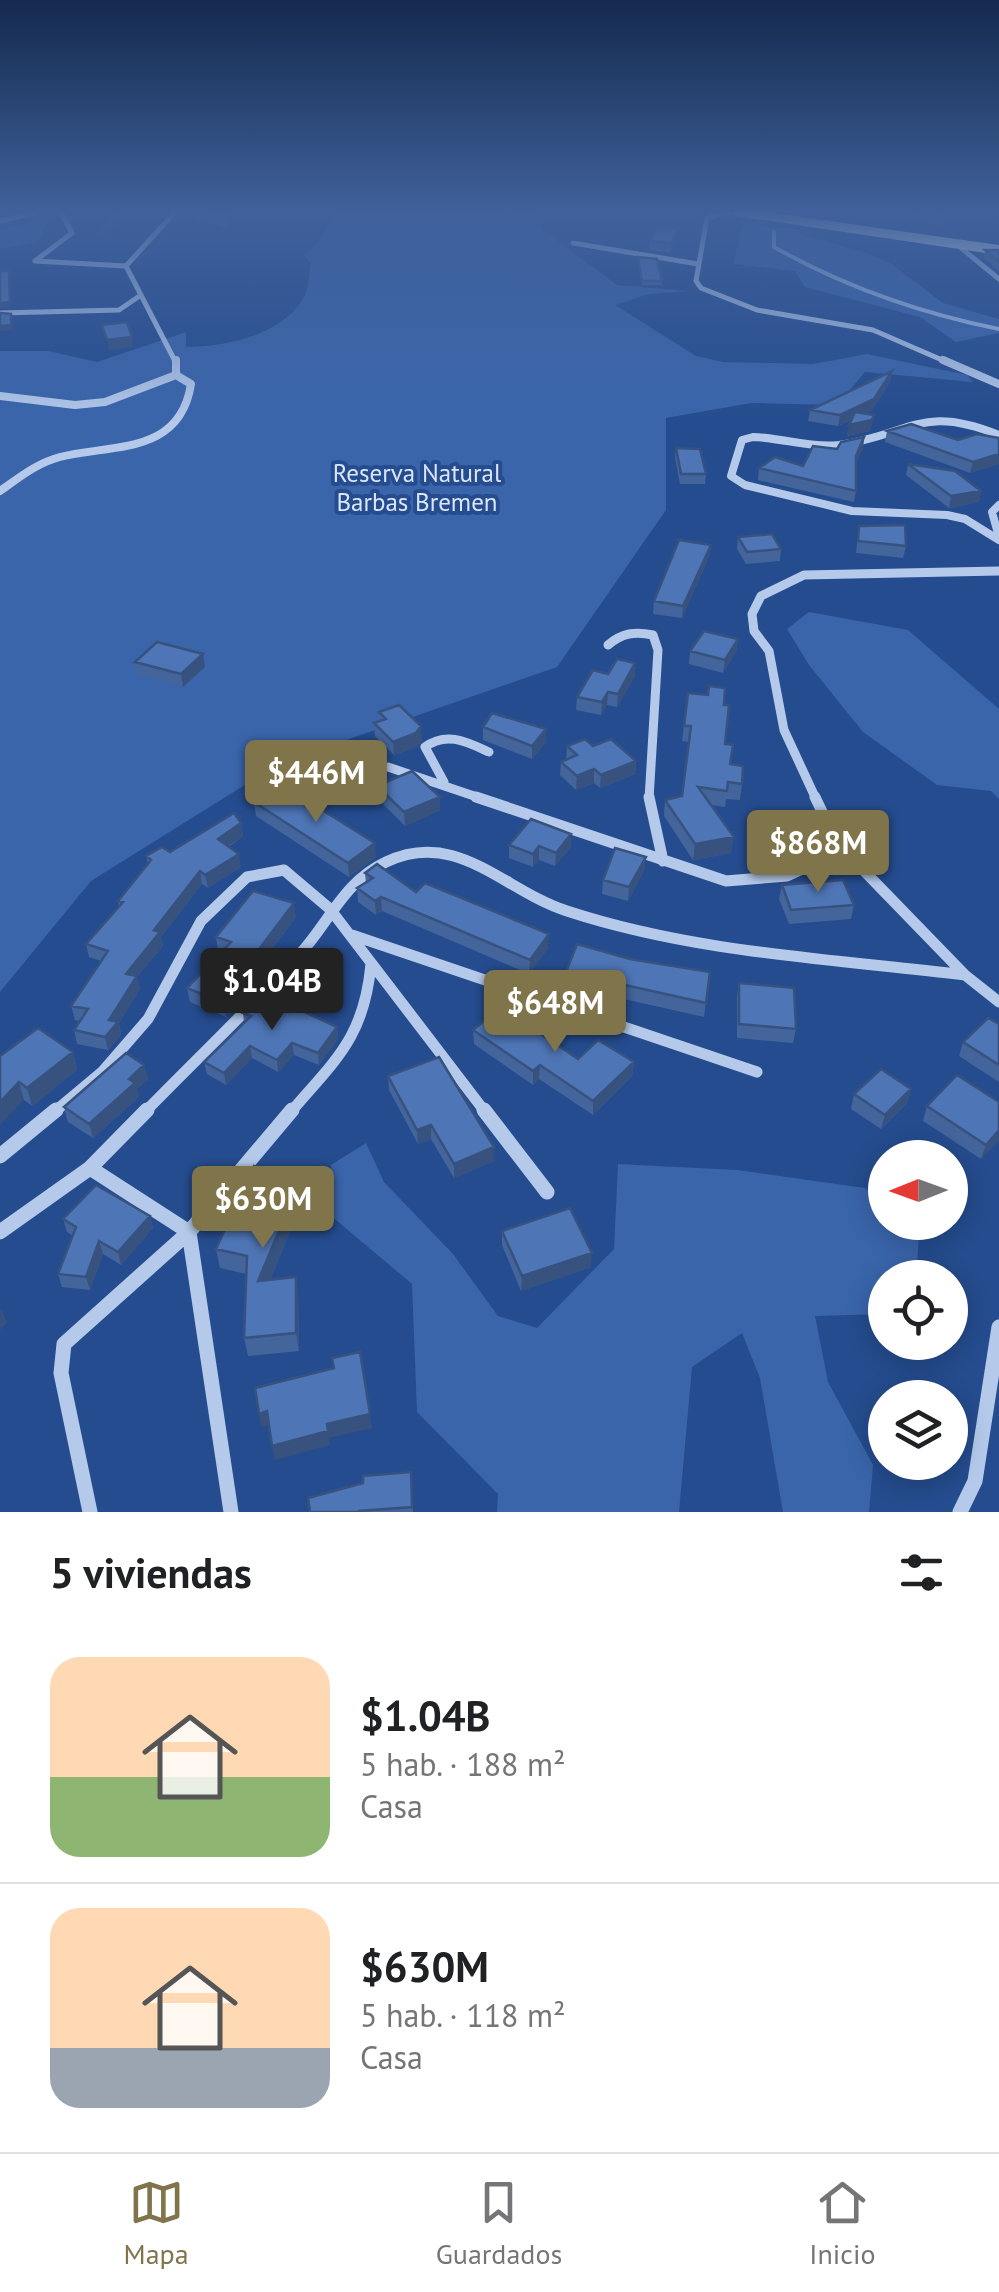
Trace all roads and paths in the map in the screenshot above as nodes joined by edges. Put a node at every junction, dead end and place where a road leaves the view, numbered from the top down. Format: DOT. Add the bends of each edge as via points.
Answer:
graph roads {
  1 [pos="134,283"];
  2 [pos="696,283"];
  3 [pos="140,295"];
  4 [pos="0,313"];
  5 [pos="176,375"];
  6 [pos="999,384"];
  7 [pos="0,396"];
  8 [pos="999,435"];
  9 [pos="0,490"];
  10 [pos="999,505"];
  11 [pos="999,538"];
  12 [pos="999,572"];
  13 [pos="608,645"];
  14 [pos="489,752"];
  15 [pos="388,766"];
  16 [pos="444,782"];
  17 [pos="838,843"];
  18 [pos="663,861"];
  19 [pos="330,909"];
  20 [pos="351,935"];
  21 [pos="371,962"];
  22 [pos="965,975"];
  23 [pos="999,1002"];
  24 [pos="757,1072"];
  25 [pos="0,1156"];
  26 [pos="90,1168"];
  27 [pos="547,1192"];
  28 [pos="0,1232"];
  29 [pos="189,1232"];
  30 [pos="999,1327"];
  31 [pos="90,1512"];
  32 [pos="230,1512"];
  33 [pos="960,1512"];
  1 -- 3 [label="street"];
  2 -- 6 [label="street" via="757,310 873,330"];
  3 -- 4 [label="street" via="119,310"];
  3 -- 5 [label="street" via="176,360"];
  5 -- 7 [label="street" via="105,402"];
  5 -- 9 [label="street" via="191,384 191,393 148,444 44,462"];
  8 -- 11 [label="street" via="939,416 835,445 752,437 742,440 731,476 852,511 965,519"];
  10 -- 11 [label="street" via="991,522"];
  12 -- 17 [label="street" via="804,575 761,596 752,614 754,631 777,674 784,730"];
  13 -- 18 [label="street" via="620,633 639,632 652,635 658,650 649,800"];
  14 -- 16 [label="street" via="450,736 435,738 424,747 426,758"];
  15 -- 16 [label="street"];
  16 -- 18 [label="street"];
  17 -- 18 [label="street" via="824,859 783,880 726,881"];
  17 -- 22 [label="street"];
  19 -- 20 [label="street"];
  19 -- 22 [label="street" via="360,876 399,854 426,850 482,864 562,910 666,938"];
  19 -- 25 [label="street" via="284,870 248,877 200,921 148,1019 102,1072"];
  19 -- 26 [label="street" via="303,951"];
  20 -- 21 [label="street"];
  20 -- 24 [label="street"];
  21 -- 27 [label="street"];
  21 -- 29 [label="street" via="353,1038"];
  22 -- 23 [label="street"];
  26 -- 28 [label="street"];
  26 -- 29 [label="street"];
  29 -- 31 [label="street" via="64,1344 60,1374"];
  29 -- 32 [label="street"];
  30 -- 33 [label="street" via="975,1481"];
}
